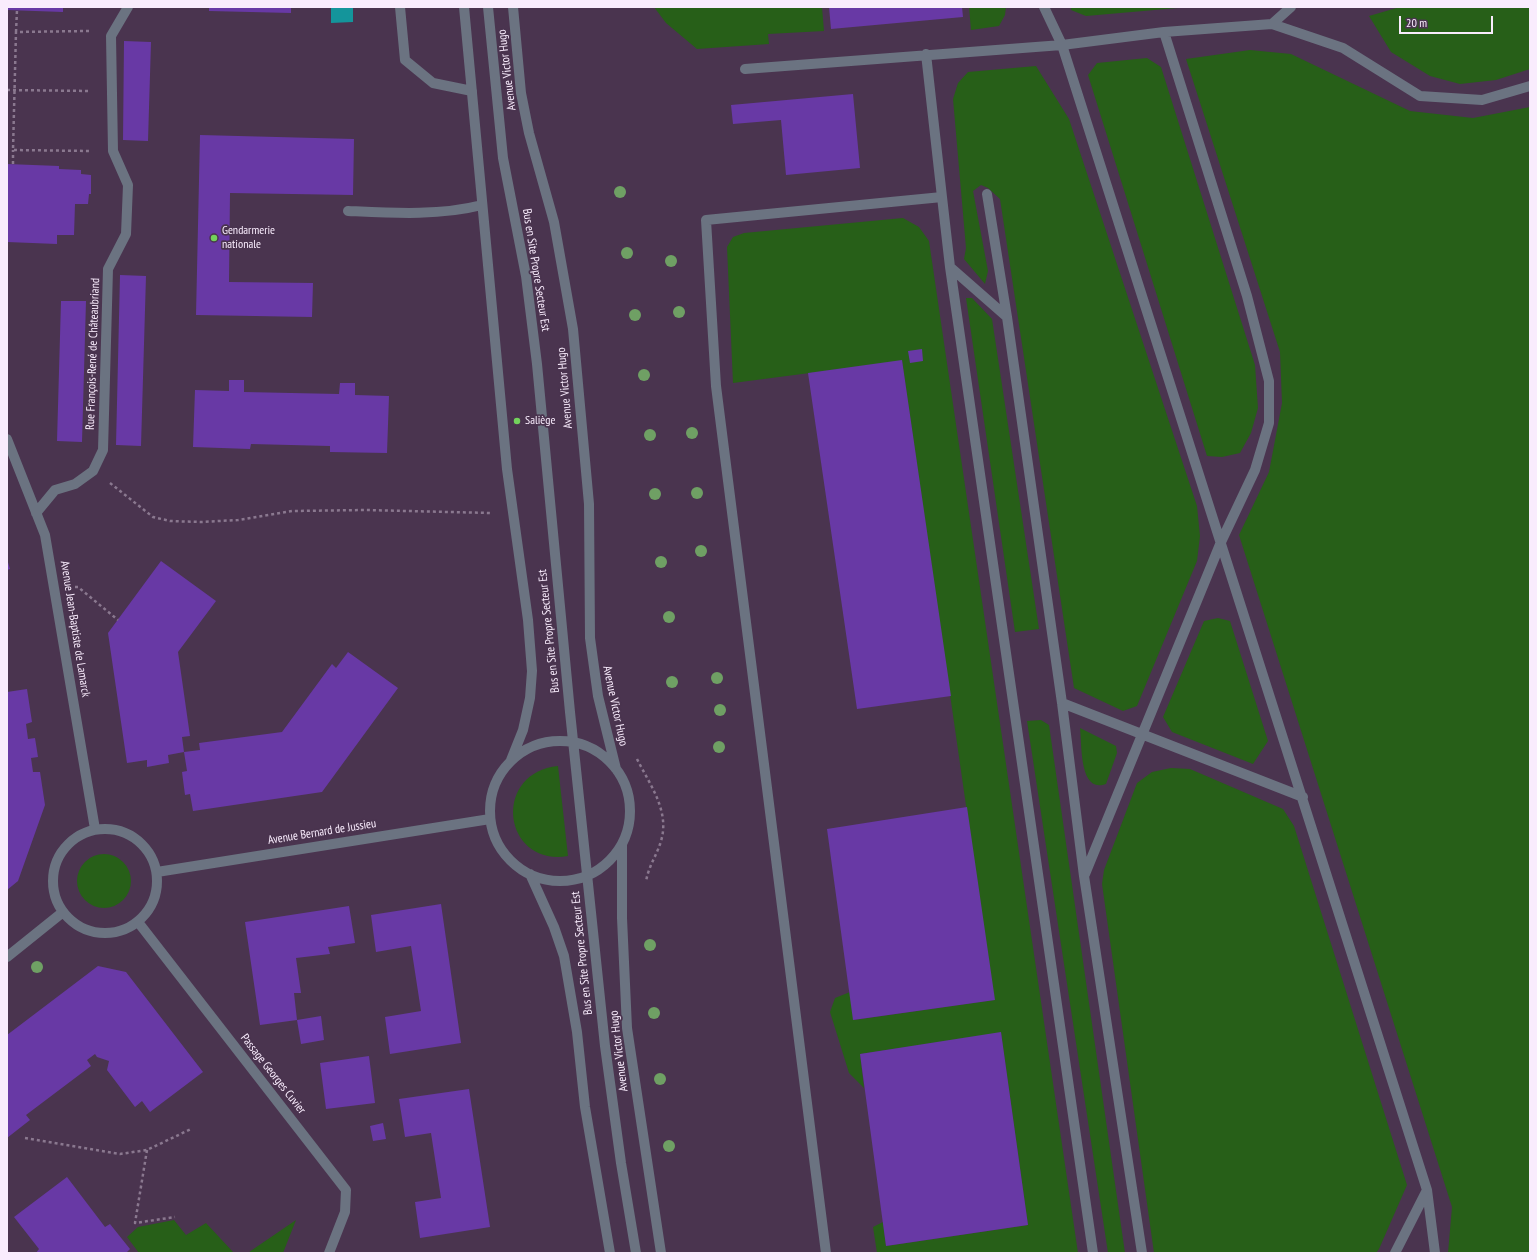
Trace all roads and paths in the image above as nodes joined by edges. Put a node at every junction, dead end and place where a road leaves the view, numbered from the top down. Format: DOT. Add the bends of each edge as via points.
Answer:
graph roads {
  1 [pos="128,7"];
  2 [pos="400,7"];
  3 [pos="464,7"];
  4 [pos="488,7"];
  5 [pos="513,7"];
  6 [pos="1044,7"];
  7 [pos="1291,7"];
  8 [pos="17,10"];
  9 [pos="1272,24"];
  10 [pos="16,32"];
  11 [pos="1164,32"];
  12 [pos="112,36"];
  13 [pos="1062,44"];
  14 [pos="926,54"];
  15 [pos="745,69"];
  16 [pos="1530,86"];
  17 [pos="7,90"];
  18 [pos="15,90"];
  19 [pos="112,91"];
  20 [pos="472,91"];
  21 [pos="13,150"];
  22 [pos="113,152"];
  23 [pos="13,164"];
  24 [pos="987,194"];
  25 [pos="942,197"];
  26 [pos="482,205"];
  27 [pos="348,211"];
  28 [pos="950,267"];
  29 [pos="1007,317"];
  30 [pos="7,439"];
  31 [pos="94,471"];
  32 [pos="36,512"];
  33 [pos="512,513"];
  34 [pos="1221,542"];
  35 [pos="55,590"];
  36 [pos="118,620"];
  37 [pos="1062,704"];
  38 [pos="1143,734"];
  39 [pos="573,742"];
  40 [pos="511,760"];
  41 [pos="616,769"];
  42 [pos="1303,797"];
  43 [pos="490,819"];
  44 [pos="95,829"];
  45 [pos="622,845"];
  46 [pos="157,872"];
  47 [pos="530,874"];
  48 [pos="587,875"];
  49 [pos="1084,876"];
  50 [pos="63,912"];
  51 [pos="138,922"];
  52 [pos="7,957"];
  53 [pos="191,1129"];
  54 [pos="25,1138"];
  55 [pos="147,1150"];
  56 [pos="1427,1190"];
  57 [pos="175,1217"];
  58 [pos="329,1253"];
  59 [pos="610,1253"];
  60 [pos="636,1253"];
  61 [pos="661,1253"];
  62 [pos="826,1253"];
  63 [pos="1093,1253"];
  64 [pos="1142,1253"];
  65 [pos="1395,1253"];
  66 [pos="1435,1253"];
  1 -- 12 [label="street, Rue François-René de Châteaubriand"];
  2 -- 20 [label="street" via="405,60 433,83"];
  3 -- 20 [label="street"];
  4 -- 39 [label="street, Bus en Site Propre Secteur Est" via="503,158 526,276 537,364"];
  5 -- 41 [label="street, Avenue Victor Hugo" via="521,93 554,222 573,329 589,504 590,638 598,696"];
  6 -- 13 [label="street"];
  7 -- 9 [label="street"];
  8 -- 10 [label="path"];
  9 -- 11 [label="street"];
  9 -- 16 [label="street" via="1342,48 1420,96 1482,100"];
  10 -- 12 [label="path" via="92,31"];
  10 -- 18 [label="path"];
  11 -- 13 [label="street"];
  11 -- 34 [label="street" via="1247,296 1269,381 1269,423 1255,470"];
  12 -- 19 [label="street, Rue François-René de Châteaubriand"];
  13 -- 14 [label="street"];
  13 -- 34 [label="street"];
  14 -- 15 [label="street"];
  14 -- 25 [label="street"];
  17 -- 18 [label="path"];
  18 -- 19 [label="path"];
  18 -- 21 [label="path"];
  19 -- 22 [label="street, Rue François-René de Châteaubriand"];
  20 -- 26 [label="street"];
  21 -- 22 [label="path"];
  21 -- 23 [label="path"];
  22 -- 31 [label="street, Rue François-René de Châteaubriand" via="128,185 126,234 108,269 103,450"];
  24 -- 29 [label="street"];
  25 -- 28 [label="street"];
  25 -- 62 [label="street" via="706,220 716,386"];
  26 -- 27 [label="street" via="462,210 392,213"];
  26 -- 33 [label="street"];
  28 -- 29 [label="street"];
  28 -- 63 [label="street"];
  29 -- 37 [label="street"];
  30 -- 32 [label="street, Avenue Jean-Baptiste de Lamarck"];
  31 -- 32 [label="street" via="75,484 55,490"];
  31 -- 33 [label="path" via="153,517 170,520 238,520 292,511"];
  32 -- 35 [label="street, Avenue Jean-Baptiste de Lamarck" via="45,535"];
  33 -- 40 [label="street" via="528,620 532,671 530,698 523,730"];
  34 -- 38 [label="street"];
  34 -- 42 [label="street"];
  35 -- 36 [label="path" via="78,587"];
  35 -- 44 [label="street, Avenue Jean-Baptiste de Lamarck"];
  37 -- 38 [label="street"];
  37 -- 49 [label="street"];
  38 -- 42 [label="street"];
  38 -- 49 [label="street"];
  39 -- 40 [label="street" via="540,744"];
  39 -- 41 [label="street" via="590,748"];
  39 -- 48 [label="street, Bus en Site Propre Secteur Est"];
  40 -- 43 [label="street" via="496,781 490,806"];
  41 -- 45 [label="street" via="629,796 628,829"];
  42 -- 56 [label="street"];
  43 -- 46 [label="street, Avenue Bernard de Jussieu"];
  43 -- 47 [label="street" via="494,836 503,852"];
  44 -- 46 [label="street" via="109,828 136,837 146,847"];
  44 -- 50 [label="street" via="81,834 59,855 54,869 53,884"];
  45 -- 48 [label="street" via="613,858"];
  45 -- 61 [label="street, Avenue Victor Hugo" via="627,1028"];
  46 -- 51 [label="street" via="158,886 154,899 148,912"];
  47 -- 48 [label="street" via="558,881 573,880"];
  47 -- 59 [label="street" via="564,956 577,1032 585,1107"];
  48 -- 60 [label="street, Bus en Site Propre Secteur Est" via="606,1054"];
  49 -- 64 [label="street"];
  50 -- 51 [label="street" via="75,923 90,931 107,934 123,930"];
  50 -- 52 [label="street"];
  51 -- 58 [label="street, Passage Georges Cuvier" via="346,1190 345,1212"];
  53 -- 55 [label="path"];
  54 -- 55 [label="path" via="120,1154"];
  55 -- 57 [label="path" via="135,1223"];
  56 -- 65 [label="street"];
  56 -- 66 [label="street"];
}
